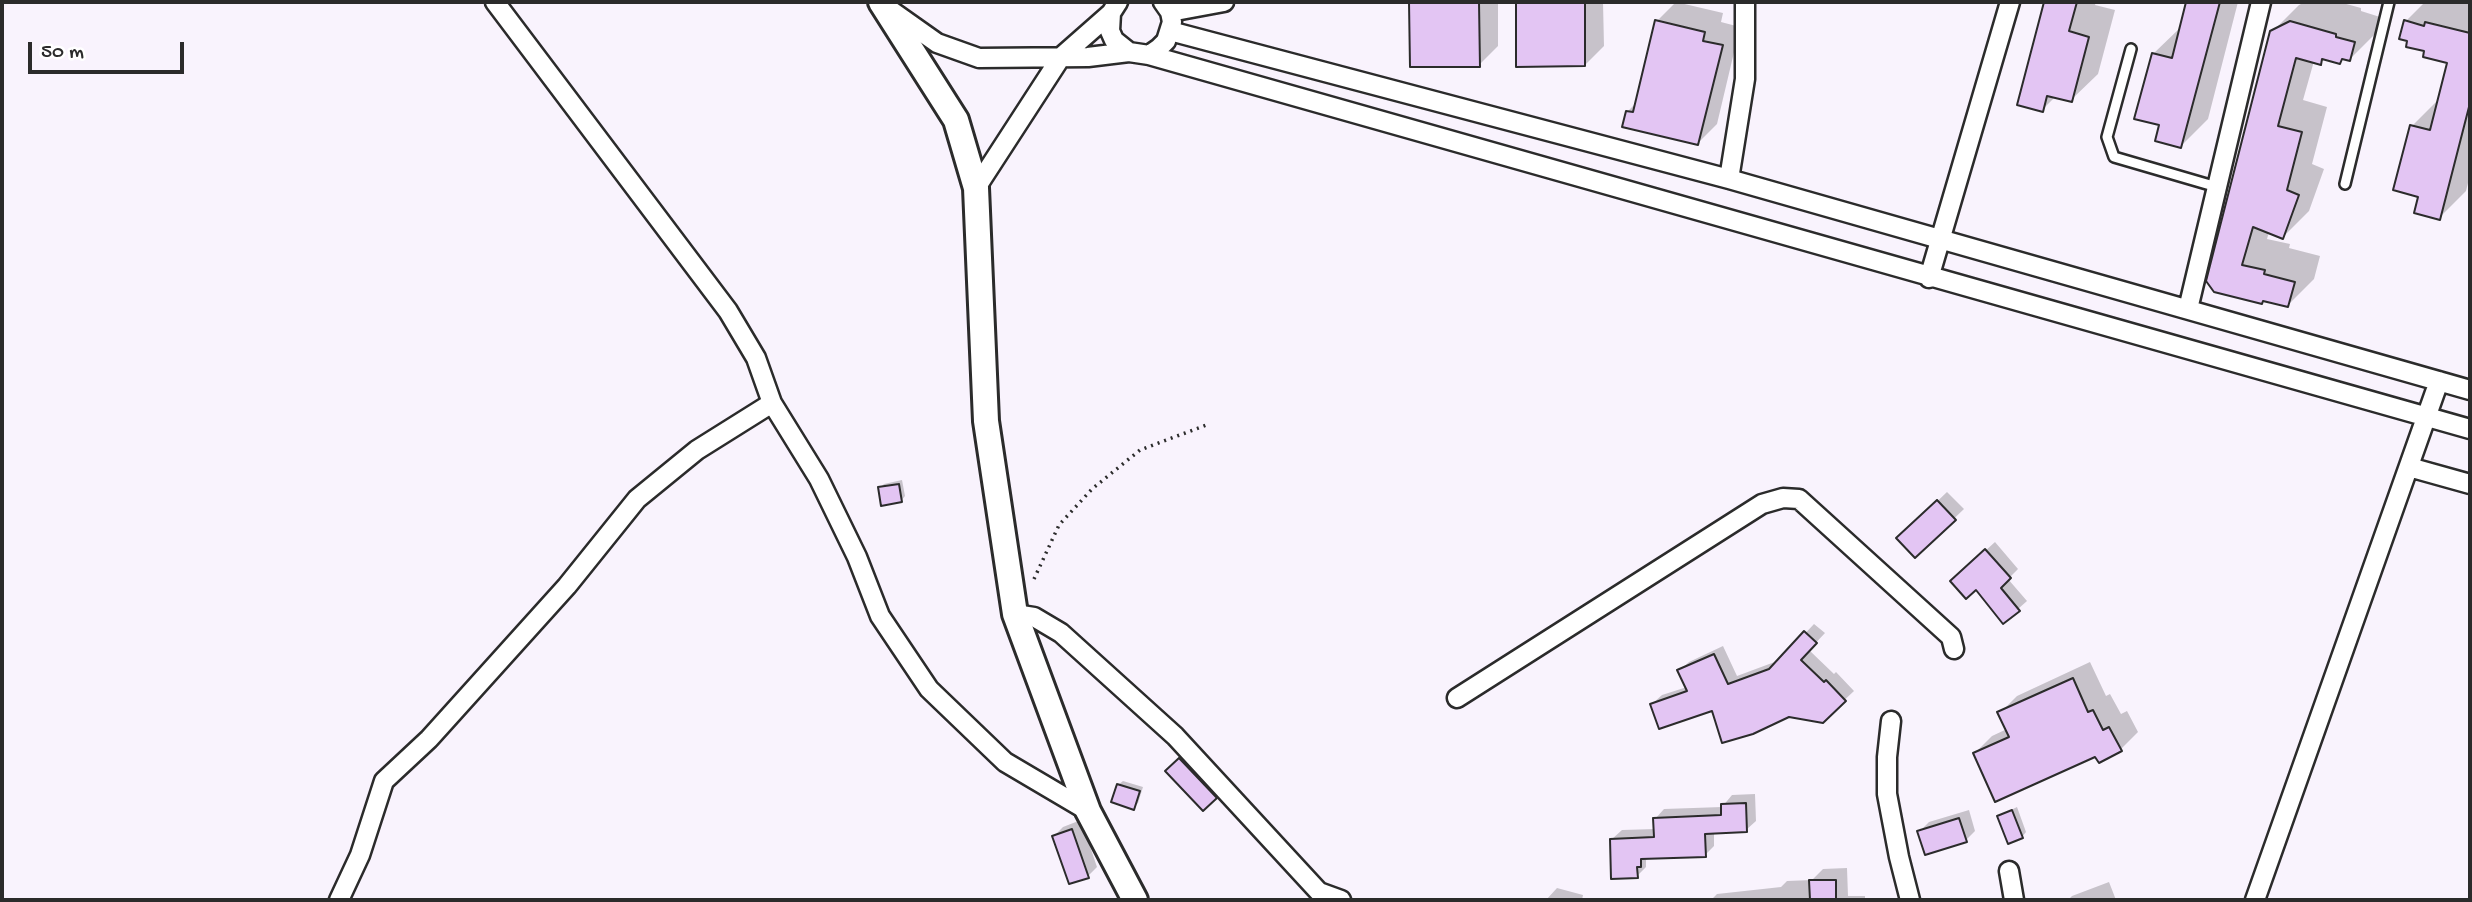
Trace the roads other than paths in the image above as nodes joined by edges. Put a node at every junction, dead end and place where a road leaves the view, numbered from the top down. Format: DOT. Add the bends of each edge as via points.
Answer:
graph roads {
  1 [pos="495,2"];
  2 [pos="1224,2"];
  3 [pos="1745,2"];
  4 [pos="2010,2"];
  5 [pos="2261,2"];
  6 [pos="2389,2"];
  7 [pos="882,3"];
  8 [pos="1114,7"];
  9 [pos="1166,7"];
  10 [pos="1170,31"];
  11 [pos="2131,49"];
  12 [pos="1129,52"];
  13 [pos="1149,55"];
  14 [pos="1061,57"];
  15 [pos="1729,179"];
  16 [pos="2344,184"];
  17 [pos="2217,187"];
  18 [pos="976,188"];
  19 [pos="1940,239"];
  20 [pos="1930,278"];
  21 [pos="2188,309"];
  22 [pos="2439,381"];
  23 [pos="2470,390"];
  24 [pos="772,403"];
  25 [pos="2427,417"];
  26 [pos="2470,429"];
  27 [pos="2409,467"];
  28 [pos="2470,484"];
  29 [pos="1023,615"];
  30 [pos="1954,649"];
  31 [pos="1457,698"];
  32 [pos="1891,721"];
  33 [pos="1088,811"];
  34 [pos="2009,871"];
  35 [pos="339,900"];
  36 [pos="1135,900"];
  37 [pos="1341,900"];
  38 [pos="1910,900"];
  39 [pos="2014,900"];
  40 [pos="2255,900"];
  1 -- 24 [label="street" via="727,311 756,358"];
  2 -- 9 [label="street"];
  3 -- 15 [label="street" via="1745,79"];
  4 -- 19 [label="street"];
  5 -- 17 [label="street"];
  6 -- 16 [label="lane"];
  7 -- 14 [label="street" via="937,43 979,58"];
  7 -- 18 [label="street" via="956,120"];
  8 -- 12 [label="street" via="1109,22 1114,40"];
  8 -- 14 [label="street"];
  9 -- 10 [label="street"];
  10 -- 13 [label="street" via="1166,41"];
  10 -- 15 [label="street"];
  11 -- 17 [label="lane" via="2107,137 2114,157"];
  12 -- 13 [label="street"];
  12 -- 14 [label="street"];
  13 -- 20 [label="street"];
  14 -- 18 [label="street"];
  15 -- 19 [label="street"];
  17 -- 21 [label="street"];
  18 -- 29 [label="street" via="986,421"];
  19 -- 20 [label="street"];
  19 -- 21 [label="street"];
  20 -- 25 [label="street"];
  21 -- 22 [label="street"];
  22 -- 23 [label="street"];
  22 -- 25 [label="street"];
  24 -- 33 [label="street" via="819,479 880,616 929,689 1005,762"];
  24 -- 35 [label="street" via="697,450 636,499 568,586 429,739 384,781 360,855"];
  25 -- 26 [label="street"];
  25 -- 27 [label="street"];
  27 -- 28 [label="street"];
  27 -- 40 [label="street"];
  29 -- 33 [label="street"];
  29 -- 37 [label="street" via="1061,633 1175,736 1319,892"];
  30 -- 31 [label="street" via="1951,636 1799,499 1783,498 1762,504"];
  32 -- 38 [label="street" via="1887,794"];
  33 -- 36 [label="street"];
  34 -- 39 [label="street"];
}
